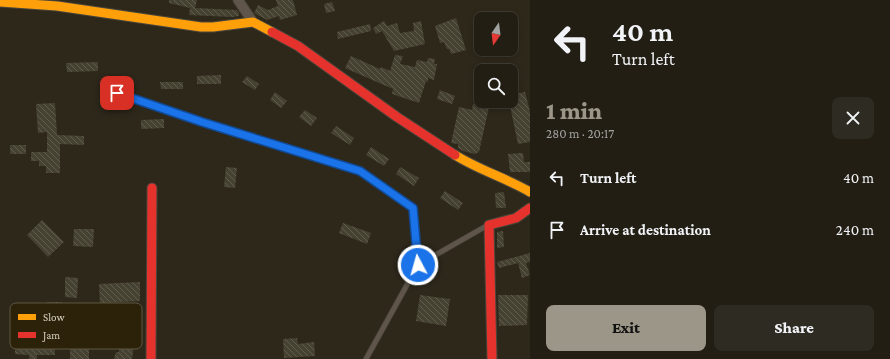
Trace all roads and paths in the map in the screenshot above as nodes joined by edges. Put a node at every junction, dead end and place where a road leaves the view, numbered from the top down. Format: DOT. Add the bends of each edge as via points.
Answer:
graph roads {
  1 [pos="238,0"];
  2 [pos="0,2"];
  3 [pos="253,22"];
  4 [pos="117,93"];
  5 [pos="152,188"];
  6 [pos="530,192"];
  7 [pos="530,208"];
  8 [pos="489,225"];
  9 [pos="418,265"];
  10 [pos="151,359"];
  11 [pos="366,359"];
  12 [pos="492,359"];
  1 -- 3 [label="street"];
  2 -- 3 [label="street" via="57,6 201,27"];
  3 -- 6 [label="street" via="298,46 391,113 466,162"];
  4 -- 9 [label="lane" via="360,171 413,208"];
  5 -- 10 [label="street"];
  7 -- 8 [label="street" via="509,221"];
  8 -- 9 [label="lane"];
  8 -- 12 [label="street"];
  9 -- 11 [label="lane"];
}
